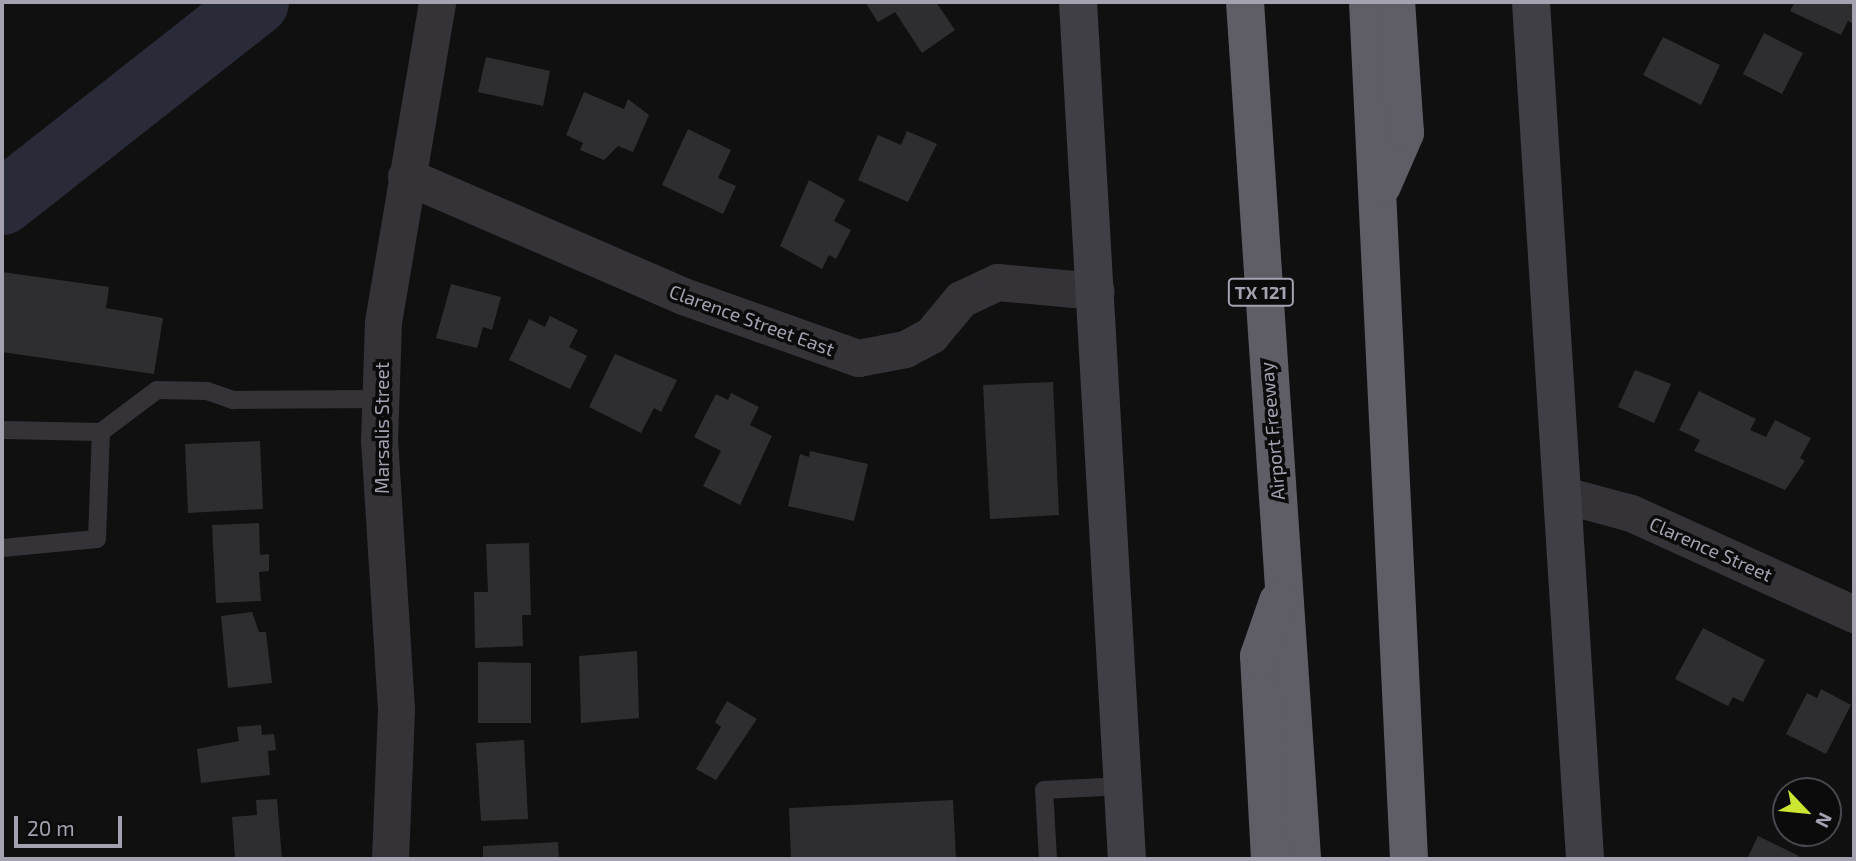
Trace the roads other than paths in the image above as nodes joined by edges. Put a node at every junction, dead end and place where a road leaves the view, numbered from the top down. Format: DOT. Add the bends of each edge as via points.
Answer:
graph roads {
  1 [pos="438,2"];
  2 [pos="1078,2"];
  3 [pos="1245,2"];
  4 [pos="1368,2"];
  5 [pos="1396,2"];
  6 [pos="1531,2"];
  7 [pos="406,176"];
  8 [pos="1378,195"];
  9 [pos="1096,291"];
  10 [pos="380,399"];
  11 [pos="2,430"];
  12 [pos="101,432"];
  13 [pos="1564,495"];
  14 [pos="2,548"];
  15 [pos="1284,582"];
  16 [pos="1854,614"];
  17 [pos="1123,786"];
  18 [pos="390,859"];
  19 [pos="1048,859"];
  20 [pos="1127,859"];
  21 [pos="1270,859"];
  22 [pos="1302,859"];
  23 [pos="1409,859"];
  24 [pos="1585,859"];
  1 -- 7 [label="street, Marsalis Street"];
  2 -- 9 [label="main road"];
  3 -- 15 [label="highway, Airport Freeway / TX 121" via="1251,165"];
  4 -- 8 [label="highway"];
  5 -- 8 [label="highway" via="1405,133"];
  6 -- 13 [label="main road"];
  7 -- 9 [label="street, Clarence Street East" via="683,296 859,358 905,349 931,335 961,299 997,282"];
  7 -- 10 [label="street, Marsalis Street" via="383,322"];
  8 -- 23 [label="highway"];
  9 -- 17 [label="main road"];
  10 -- 12 [label="lane" via="287,402 157,390"];
  10 -- 18 [label="street, Marsalis Street" via="396,709"];
  11 -- 12 [label="lane"];
  12 -- 14 [label="lane" via="97,539"];
  13 -- 16 [label="street, Clarence Street" via="1631,513"];
  13 -- 24 [label="main road"];
  15 -- 21 [label="highway" via="1259,656"];
  15 -- 22 [label="highway, Airport Freeway / TX 121"];
  17 -- 19 [label="lane" via="1044,790"];
  17 -- 20 [label="main road"];
}
